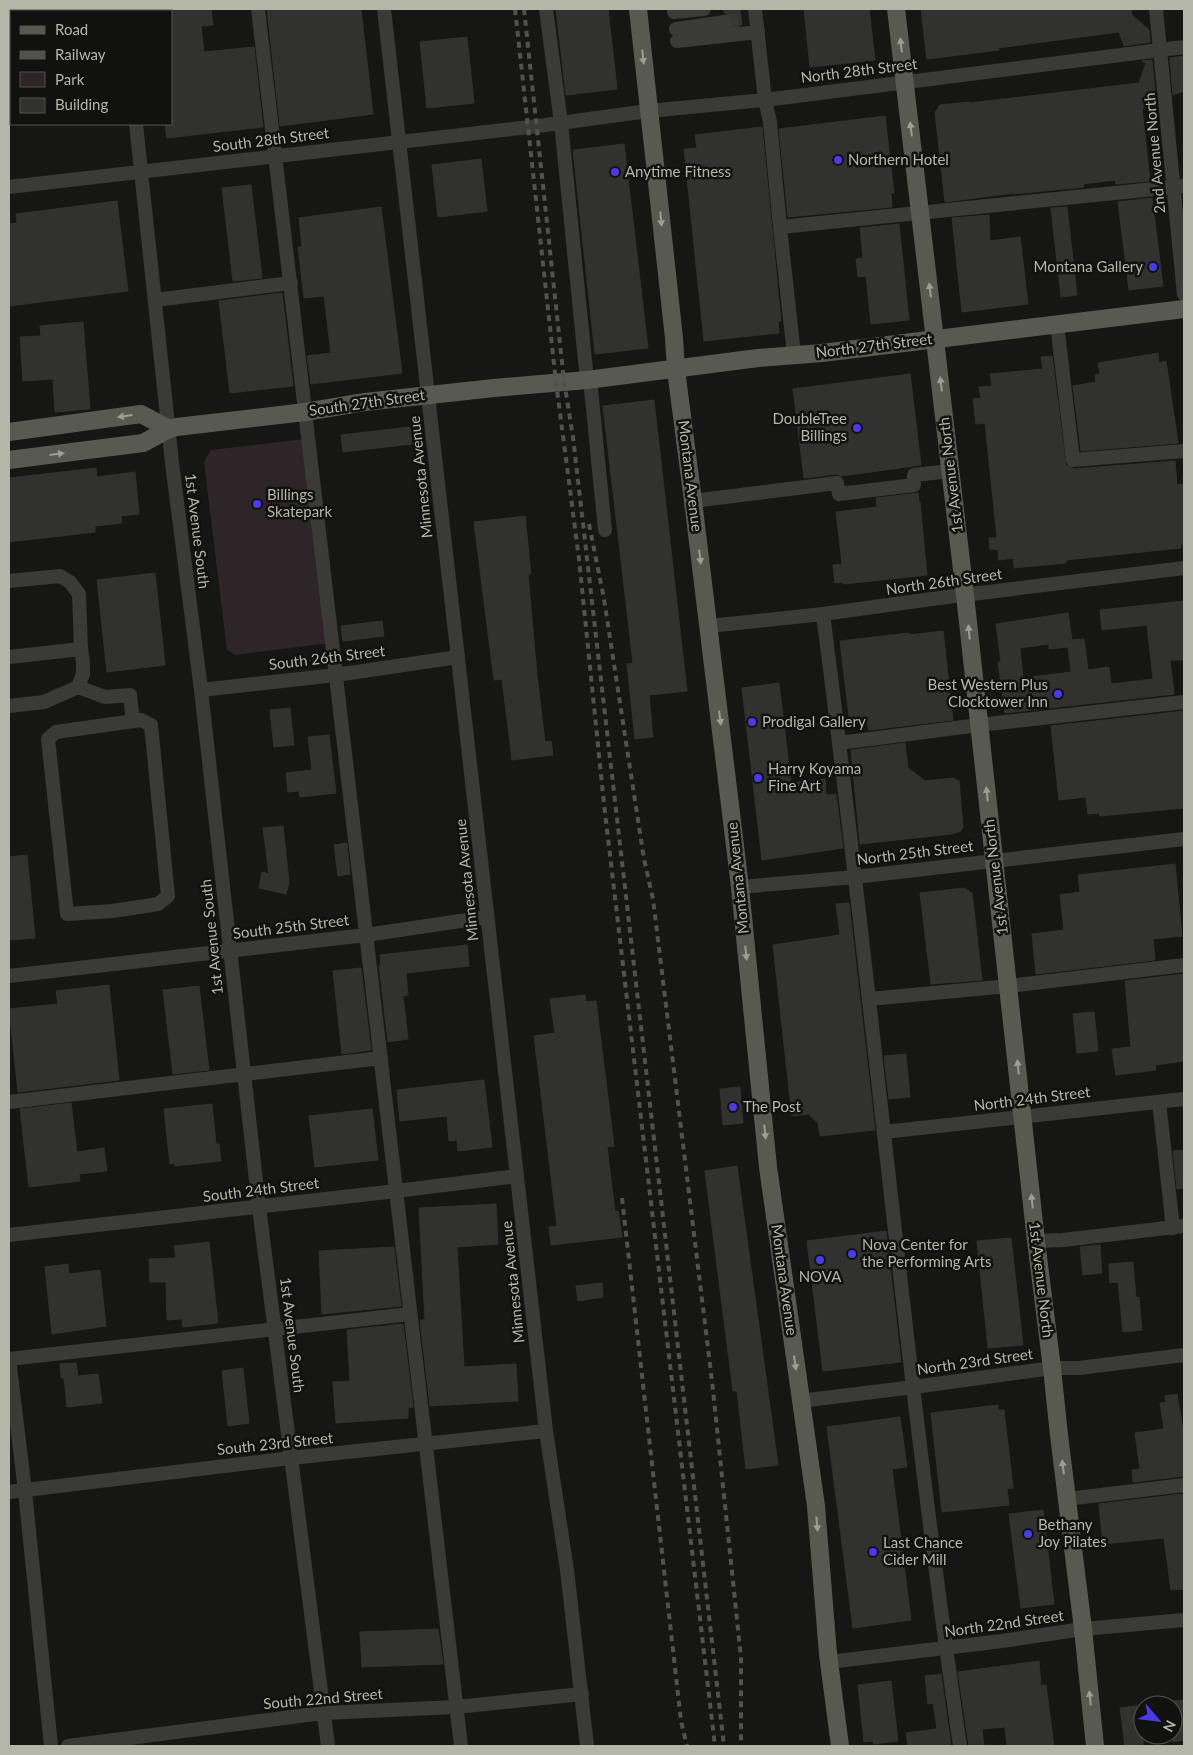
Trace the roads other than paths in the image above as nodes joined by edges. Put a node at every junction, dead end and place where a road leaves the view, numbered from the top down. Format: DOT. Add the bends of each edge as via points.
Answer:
graph roads {
  1 [pos="258,9"];
  2 [pos="384,9"];
  3 [pos="546,9"];
  4 [pos="638,9"];
  5 [pos="704,9"];
  6 [pos="896,9"];
  7 [pos="1156,9"];
  8 [pos="751,19"];
  9 [pos="725,22"];
  10 [pos="675,23"];
  11 [pos="1184,47"];
  12 [pos="1161,50"];
  13 [pos="905,82"];
  14 [pos="765,100"];
  15 [pos="648,111"];
  16 [pos="561,123"];
  17 [pos="136,125"];
  18 [pos="538,126"];
  19 [pos="399,141"];
  20 [pos="276,156"];
  21 [pos="141,171"];
  22 [pos="1179,186"];
  23 [pos="9,187"];
  24 [pos="921,213"];
  25 [pos="780,227"];
  26 [pos="291,283"];
  27 [pos="1184,294"];
  28 [pos="154,300"];
  29 [pos="1184,309"];
  30 [pos="1057,324"];
  31 [pos="935,339"];
  32 [pos="794,355"];
  33 [pos="676,370"];
  34 [pos="589,380"];
  35 [pos="564,381"];
  36 [pos="428,395"];
  37 [pos="305,412"];
  38 [pos="169,429"];
  39 [pos="9,432"];
  40 [pos="1184,451"];
  41 [pos="9,460"];
  42 [pos="951,471"];
  43 [pos="693,501"];
  44 [pos="605,530"];
  45 [pos="1184,568"];
  46 [pos="9,580"];
  47 [pos="965,595"];
  48 [pos="822,614"];
  49 [pos="709,626"];
  50 [pos="81,649"];
  51 [pos="9,657"];
  52 [pos="458,657"];
  53 [pos="336,675"];
  54 [pos="78,687"];
  55 [pos="200,690"];
  56 [pos="1184,702"];
  57 [pos="9,706"];
  58 [pos="133,721"];
  59 [pos="979,725"];
  60 [pos="840,743"];
  61 [pos="1184,839"];
  62 [pos="994,860"];
  63 [pos="855,876"];
  64 [pos="740,887"];
  65 [pos="488,917"];
  66 [pos="366,935"];
  67 [pos="230,951"];
  68 [pos="1184,965"];
  69 [pos="9,976"];
  70 [pos="1009,986"];
  71 [pos="869,999"];
  72 [pos="380,1058"];
  73 [pos="244,1074"];
  74 [pos="1184,1099"];
  75 [pos="9,1102"];
  76 [pos="1159,1102"];
  77 [pos="1023,1116"];
  78 [pos="884,1132"];
  79 [pos="517,1176"];
  80 [pos="396,1191"];
  81 [pos="259,1207"];
  82 [pos="1179,1227"];
  83 [pos="9,1235"];
  84 [pos="1036,1241"];
  85 [pos="410,1314"];
  86 [pos="275,1329"];
  87 [pos="1184,1355"];
  88 [pos="9,1359"];
  89 [pos="1052,1368"];
  90 [pos="914,1387"];
  91 [pos="800,1401"];
  92 [pos="546,1431"];
  93 [pos="425,1445"];
  94 [pos="292,1458"];
  95 [pos="1184,1485"];
  96 [pos="25,1491"];
  97 [pos="9,1492"];
  98 [pos="1067,1499"];
  99 [pos="1184,1620"];
  100 [pos="1083,1629"];
  101 [pos="946,1648"];
  102 [pos="829,1662"];
  103 [pos="582,1694"];
  104 [pos="456,1707"];
  105 [pos="323,1713"];
  106 [pos="51,1746"];
  107 [pos="68,1746"];
  108 [pos="328,1746"];
  109 [pos="461,1746"];
  110 [pos="587,1746"];
  111 [pos="840,1746"];
  112 [pos="960,1746"];
  113 [pos="1096,1746"];
  1 -- 20 [label="street"];
  2 -- 19 [label="street, Minnesota Avenue"];
  3 -- 16 [label="street"];
  4 -- 15 [label="main road, Montana Avenue, one-way"];
  5 -- 10 [label="street"];
  13 -- 6 [label="main road, 1st Avenue North, one-way"];
  7 -- 12 [label="street, 2nd Avenue North"];
  8 -- 10 [label="street"];
  8 -- 14 [label="street"];
  9 -- 10 [label="street"];
  11 -- 12 [label="street, North 28th Street"];
  12 -- 13 [label="street, North 28th Street"];
  12 -- 22 [label="street, 2nd Avenue North"];
  13 -- 14 [label="street, North 28th Street"];
  24 -- 13 [label="main road, 1st Avenue North, one-way"];
  14 -- 15 [label="street, North 28th Street"];
  14 -- 25 [label="street"];
  15 -- 16 [label="street, North 28th Street"];
  15 -- 33 [label="main road, Montana Avenue, one-way"];
  16 -- 18 [label="street, North 28th Street"];
  16 -- 34 [label="street"];
  17 -- 21 [label="street, 1st Avenue South"];
  18 -- 19 [label="street, South 28th Street"];
  19 -- 20 [label="street, South 28th Street"];
  19 -- 36 [label="street, Minnesota Avenue"];
  20 -- 21 [label="street, South 28th Street"];
  20 -- 26 [label="street"];
  21 -- 23 [label="street, South 28th Street"];
  21 -- 28 [label="street, 1st Avenue South"];
  22 -- 24 [label="street"];
  22 -- 27 [label="street, 2nd Avenue North"];
  24 -- 25 [label="street"];
  31 -- 24 [label="main road, 1st Avenue North, one-way"];
  25 -- 32 [label="street"];
  26 -- 28 [label="street"];
  26 -- 37 [label="street"];
  28 -- 38 [label="street, 1st Avenue South"];
  29 -- 30 [label="main road, North 27th Street"];
  30 -- 31 [label="main road, North 27th Street"];
  30 -- 40 [label="street" via="1073,460"];
  31 -- 32 [label="main road, North 27th Street"];
  42 -- 31 [label="main road, 1st Avenue North, one-way"];
  32 -- 33 [label="main road, North 27th Street"];
  33 -- 34 [label="main road, North 27th Street"];
  33 -- 43 [label="main road, Montana Avenue"];
  34 -- 35 [label="main road, North 27th Street"];
  34 -- 44 [label="street"];
  35 -- 36 [label="main road, South 27th Street"];
  36 -- 37 [label="main road, South 27th Street"];
  36 -- 52 [label="street, Minnesota Avenue"];
  37 -- 38 [label="main road, South 27th Street"];
  37 -- 53 [label="street"];
  38 -- 39 [label="main road, one-way" via="141,414"];
  41 -- 38 [label="main road, South 27th Street, one-way" via="143,443"];
  38 -- 55 [label="street, 1st Avenue South"];
  42 -- 43 [label="street" via="914,475 914,485 839,494 837,482"];
  42 -- 47 [label="main road, 1st Avenue North"];
  43 -- 49 [label="main road, Montana Avenue, one-way"];
  45 -- 47 [label="street, North 26th Street"];
  46 -- 50 [label="street" via="60,576 70,582 79,594"];
  47 -- 48 [label="street, North 26th Street"];
  59 -- 47 [label="main road, 1st Avenue North, one-way"];
  48 -- 49 [label="street, North 26th Street"];
  48 -- 60 [label="street"];
  49 -- 64 [label="main road, Montana Avenue, one-way"];
  50 -- 51 [label="street"];
  50 -- 54 [label="street" via="83,674"];
  52 -- 53 [label="street, South 26th Street"];
  52 -- 65 [label="street, Minnesota Avenue"];
  53 -- 55 [label="street, South 26th Street"];
  53 -- 66 [label="street"];
  54 -- 57 [label="street" via="44,702"];
  54 -- 58 [label="street" via="105,697 130,695"];
  55 -- 67 [label="street, 1st Avenue South"];
  56 -- 59 [label="street"];
  58 -- 58 [label="street" via="56,732 48,739 68,914 158,904 168,896 151,725 141,720"];
  59 -- 60 [label="street"];
  62 -- 59 [label="main road, 1st Avenue North, one-way"];
  60 -- 63 [label="street"];
  61 -- 62 [label="street, North 25th Street"];
  62 -- 63 [label="street, North 25th Street"];
  62 -- 70 [label="main road, 1st Avenue North"];
  63 -- 64 [label="street, North 25th Street"];
  63 -- 71 [label="street"];
  64 -- 91 [label="main road, Montana Avenue, one-way" via="768,1167"];
  65 -- 66 [label="street, South 25th Street"];
  65 -- 79 [label="street, Minnesota Avenue"];
  66 -- 67 [label="street, South 25th Street"];
  66 -- 72 [label="street"];
  67 -- 69 [label="street, South 25th Street"];
  67 -- 73 [label="street, 1st Avenue South"];
  68 -- 70 [label="street"];
  70 -- 71 [label="street"];
  77 -- 70 [label="main road, 1st Avenue North, one-way"];
  71 -- 78 [label="street"];
  72 -- 73 [label="street"];
  72 -- 80 [label="street"];
  73 -- 75 [label="street"];
  73 -- 81 [label="street, 1st Avenue South"];
  74 -- 76 [label="street, North 24th Street"];
  76 -- 77 [label="street, North 24th Street"];
  76 -- 82 [label="street"];
  77 -- 78 [label="street, North 24th Street"];
  84 -- 77 [label="main road, 1st Avenue North, one-way"];
  78 -- 90 [label="street"];
  79 -- 80 [label="street, South 24th Street"];
  79 -- 92 [label="street, Minnesota Avenue"];
  80 -- 81 [label="street, South 24th Street"];
  80 -- 85 [label="street"];
  81 -- 83 [label="street, South 24th Street"];
  81 -- 86 [label="street, 1st Avenue South"];
  82 -- 84 [label="street"];
  84 -- 89 [label="main road, 1st Avenue North"];
  85 -- 86 [label="street"];
  85 -- 93 [label="street"];
  86 -- 88 [label="street"];
  86 -- 94 [label="street, 1st Avenue South"];
  87 -- 89 [label="street, North 23rd Street" via="1079,1368"];
  88 -- 96 [label="street"];
  89 -- 90 [label="street, North 23rd Street"];
  98 -- 89 [label="main road, 1st Avenue North, one-way"];
  90 -- 91 [label="street, North 23rd Street"];
  90 -- 101 [label="street"];
  91 -- 102 [label="main road, Montana Avenue, one-way" via="816,1506"];
  92 -- 93 [label="street, South 23rd Street"];
  92 -- 103 [label="street, Minnesota Avenue"];
  93 -- 94 [label="street, South 23rd Street"];
  93 -- 104 [label="street"];
  94 -- 96 [label="street, South 23rd Street"];
  94 -- 105 [label="street, 1st Avenue South"];
  95 -- 98 [label="street"];
  96 -- 97 [label="street, South 23rd Street"];
  96 -- 106 [label="street"];
  98 -- 100 [label="main road, 1st Avenue North"];
  99 -- 100 [label="street, North 22nd Street"];
  100 -- 101 [label="street, North 22nd Street"];
  113 -- 100 [label="main road, 1st Avenue North, one-way"];
  101 -- 102 [label="street, North 22nd Street"];
  101 -- 112 [label="street"];
  102 -- 111 [label="main road, Montana Avenue"];
  103 -- 104 [label="street, South 22nd Street"];
  103 -- 110 [label="street, Minnesota Avenue"];
  104 -- 105 [label="street, South 22nd Street"];
  104 -- 109 [label="street"];
  105 -- 107 [label="street, South 22nd Street"];
  105 -- 108 [label="street, 1st Avenue South"];
}
